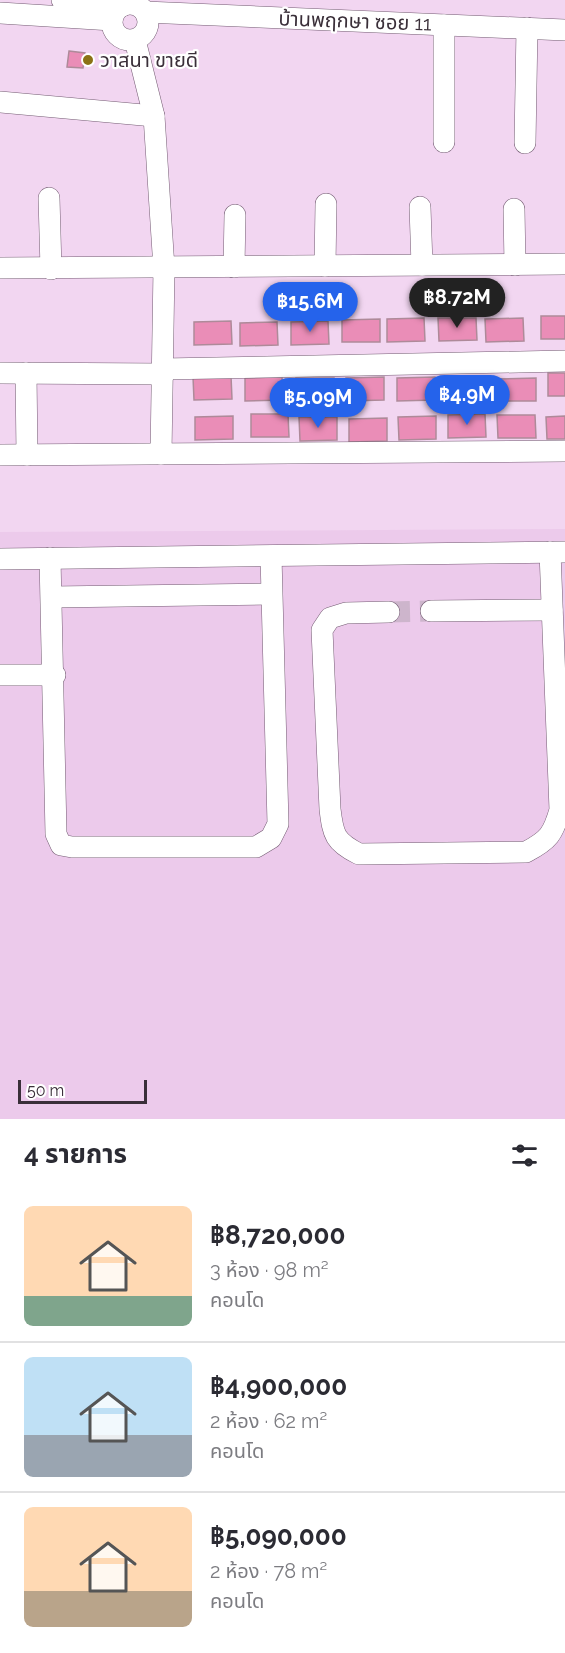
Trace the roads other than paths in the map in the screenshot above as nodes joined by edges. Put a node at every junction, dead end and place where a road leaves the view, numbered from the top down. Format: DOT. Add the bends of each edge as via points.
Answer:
graph roads {
  1 [pos="62,0"];
  2 [pos="130,8"];
  3 [pos="0,14"];
  4 [pos="444,25"];
  5 [pos="527,28"];
  6 [pos="565,30"];
  7 [pos="135,40"];
  8 [pos="0,102"];
  9 [pos="154,116"];
  10 [pos="444,142"];
  11 [pos="525,143"];
  12 [pos="49,198"];
  13 [pos="326,204"];
  14 [pos="420,207"];
  15 [pos="514,209"];
  16 [pos="235,215"];
  17 [pos="564,264"];
  18 [pos="515,265"];
  19 [pos="325,266"];
  20 [pos="422,266"];
  21 [pos="234,267"];
  22 [pos="0,268"];
  23 [pos="51,268"];
  24 [pos="164,268"];
  25 [pos="565,361"];
  26 [pos="164,371"];
  27 [pos="0,373"];
  28 [pos="26,373"];
  29 [pos="565,451"];
  30 [pos="161,454"];
  31 [pos="0,455"];
  32 [pos="27,455"];
  33 [pos="557,552"];
  34 [pos="271,556"];
  35 [pos="50,558"];
  36 [pos="0,559"];
  37 [pos="271,594"];
  38 [pos="52,597"];
  39 [pos="552,610"];
  40 [pos="431,611"];
  41 [pos="389,612"];
  42 [pos="0,675"];
  43 [pos="55,675"];
  1 -- 2 [label="street"];
  2 -- 3 [label="street"];
  2 -- 4 [label="street, บ้านพฤกษา ซอย 11"];
  2 -- 7 [label="street" via="148,25"];
  2 -- 7 [label="street" via="113,29 126,40"];
  4 -- 5 [label="street, บ้านพฤกษา ซอย 11"];
  4 -- 10 [label="street"];
  5 -- 6 [label="street, บ้านพฤกษา ซอย 11"];
  5 -- 11 [label="street"];
  7 -- 9 [label="street"];
  8 -- 9 [label="street"];
  9 -- 24 [label="street"];
  12 -- 23 [label="street"];
  13 -- 19 [label="street"];
  14 -- 20 [label="street"];
  15 -- 18 [label="street"];
  16 -- 21 [label="street"];
  17 -- 18 [label="street"];
  18 -- 20 [label="street"];
  19 -- 20 [label="street"];
  19 -- 21 [label="street"];
  21 -- 24 [label="street"];
  22 -- 23 [label="street"];
  23 -- 24 [label="street"];
  24 -- 26 [label="street"];
  25 -- 26 [label="street"];
  26 -- 28 [label="street"];
  26 -- 30 [label="street"];
  27 -- 28 [label="street"];
  28 -- 32 [label="street"];
  29 -- 30 [label="street"];
  30 -- 32 [label="street"];
  31 -- 32 [label="street"];
  33 -- 34 [label="street"];
  33 -- 39 [label="street"];
  34 -- 35 [label="street"];
  34 -- 37 [label="street"];
  35 -- 36 [label="street"];
  35 -- 38 [label="street"];
  37 -- 38 [label="street"];
  37 -- 43 [label="street" via="278,824 271,838 256,847 61,845 56,834"];
  38 -- 43 [label="street"];
  39 -- 40 [label="street"];
  39 -- 41 [label="street" via="560,810 553,833 526,852 359,854 340,844 332,829 322,630 330,618 346,613"];
  42 -- 43 [label="street"];
}
